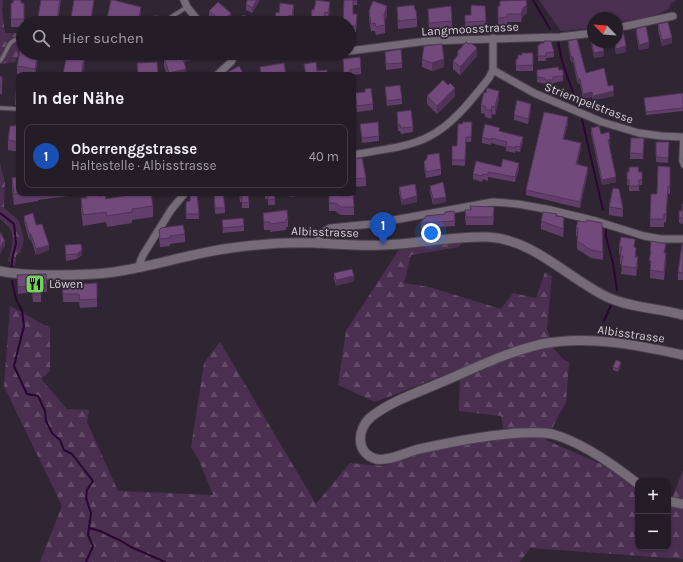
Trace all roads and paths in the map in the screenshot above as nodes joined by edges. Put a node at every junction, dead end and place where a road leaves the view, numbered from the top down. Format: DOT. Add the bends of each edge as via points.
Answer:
graph roads {
  1 [pos="186,3"];
  2 [pos="172,16"];
  3 [pos="195,16"];
  4 [pos="673,16"];
  5 [pos="623,27"];
  6 [pos="587,34"];
  7 [pos="16,38"];
  8 [pos="493,38"];
  9 [pos="356,49"];
  10 [pos="232,60"];
  11 [pos="0,61"];
  12 [pos="493,70"];
  13 [pos="220,72"];
  14 [pos="0,108"];
  15 [pos="16,110"];
  16 [pos="682,137"];
  17 [pos="356,154"];
  18 [pos="683,166"];
  19 [pos="183,196"];
  20 [pos="683,239"];
  21 [pos="318,243"];
  22 [pos="140,268"];
  23 [pos="0,271"];
  24 [pos="683,315"];
  25 [pos="683,354"];
  26 [pos="635,482"];
  27 [pos="671,502"];
  28 [pos="683,504"];
  1 -- 2 [label="lane"];
  1 -- 3 [label="street"];
  4 -- 5 [label="street"];
  6 -- 8 [label="street, Langmoosstrasse" via="560,37"];
  7 -- 11 [label="lane" via="10,42"];
  8 -- 9 [label="street, Langmoosstrasse"];
  8 -- 12 [label="street"];
  10 -- 13 [label="street"];
  12 -- 16 [label="street, Striempelstrasse" via="534,93 602,122 639,133"];
  12 -- 17 [label="street" via="490,78 457,115 428,138"];
  14 -- 15 [label="lane"];
  16 -- 18 [label="lane"];
  19 -- 22 [label="street" via="143,255"];
  20 -- 21 [label="street" via="644,236 551,210 493,202 372,224 330,228 320,234"];
  21 -- 22 [label="main road, Albisstrasse" via="231,248"];
  21 -- 24 [label="main road, Albisstrasse" via="358,246 461,238 500,239 542,256 597,292 617,301"];
  22 -- 23 [label="main road, Albisstrasse" via="74,275 16,274"];
  25 -- 26 [label="main road, Albisstrasse" via="596,340 542,344 501,357 394,404 371,417 364,424 360,434 361,445 367,454 383,460 420,448 480,437 546,433 579,446"];
  27 -- 28 [label="main road"];
}
